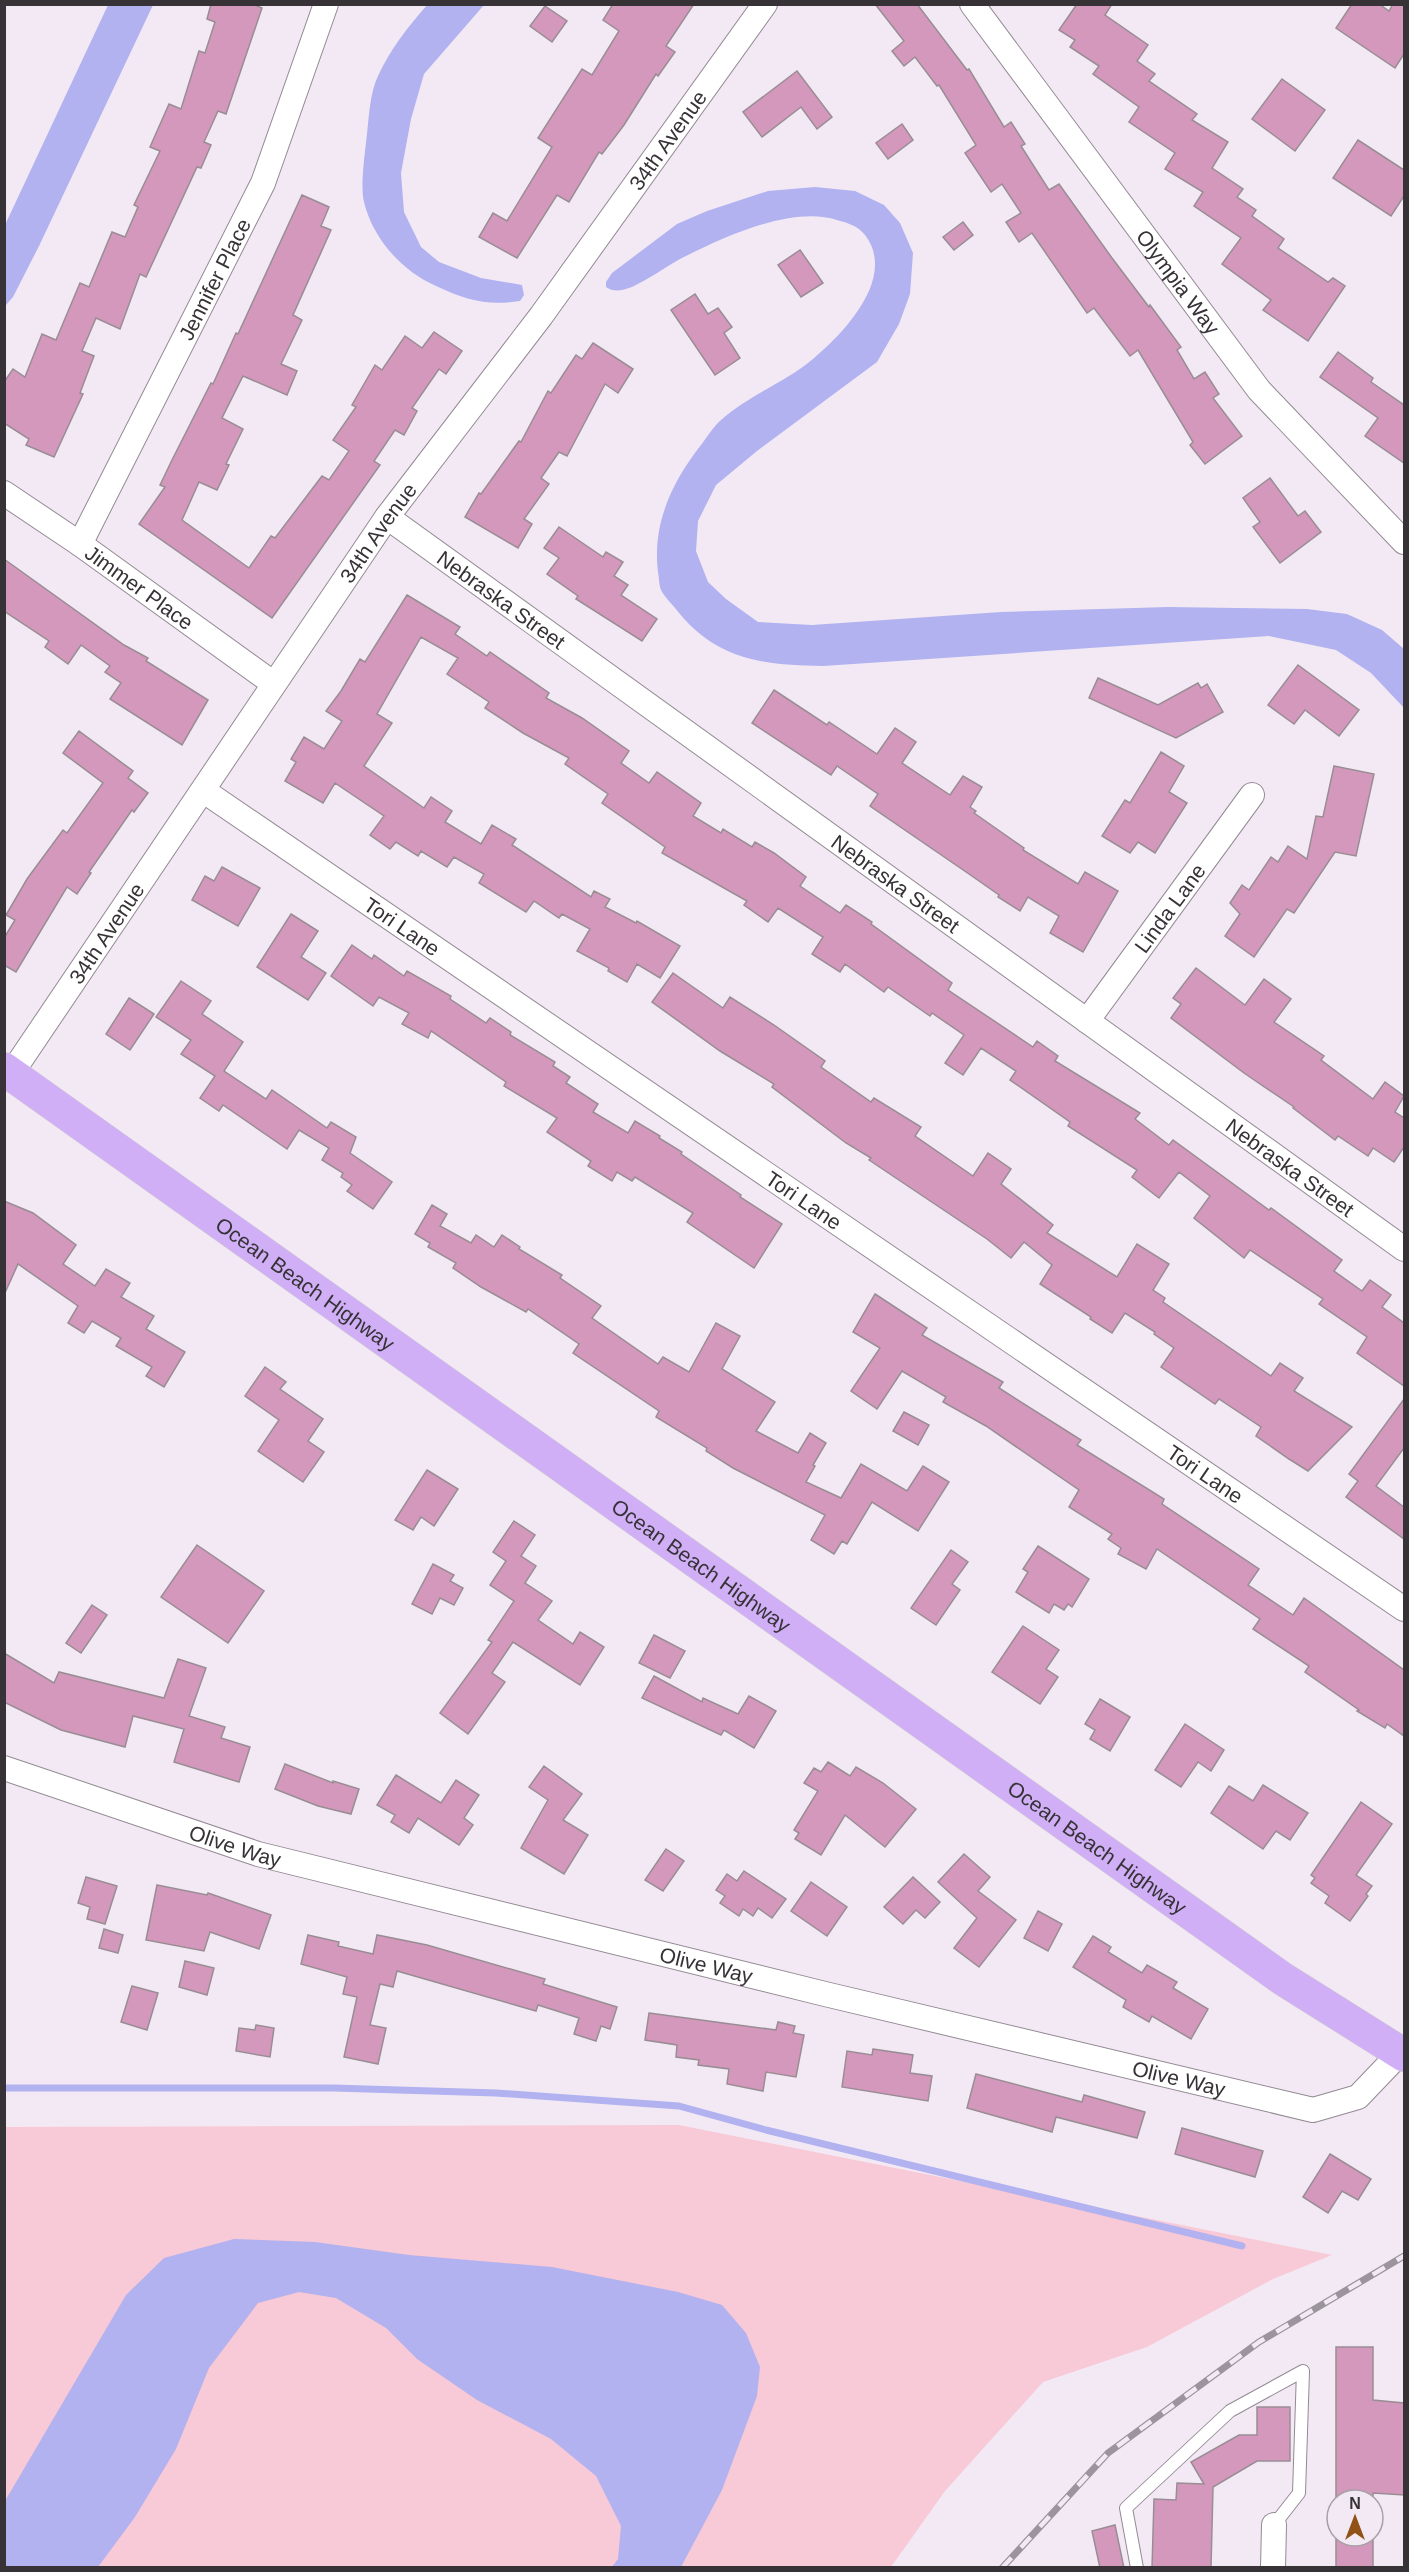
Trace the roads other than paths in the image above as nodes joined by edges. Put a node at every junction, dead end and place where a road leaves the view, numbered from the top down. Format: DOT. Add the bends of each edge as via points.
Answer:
graph roads {
  1 [pos="326,4"];
  2 [pos="765,4"];
  3 [pos="972,4"];
  4 [pos="4,493"];
  5 [pos="387,517"];
  6 [pos="1404,542"];
  7 [pos="80,544"];
  8 [pos="274,684"];
  9 [pos="204,791"];
  10 [pos="1252,795"];
  11 [pos="1087,1021"];
  12 [pos="8,1071"];
  13 [pos="1404,1249"];
  14 [pos="1404,1609"];
  15 [pos="4,1768"];
  16 [pos="1402,2054"];
  17 [pos="1274,2525"];
  18 [pos="1137,2568"];
  19 [pos="1273,2568"];
  1 -- 7 [label="street, Jennifer Place" via="263,183"];
  2 -- 5 [label="street, 34th Avenue" via="541,315"];
  3 -- 6 [label="street, Olympia Way" via="1259,390"];
  4 -- 7 [label="street, Jimmer Place"];
  5 -- 8 [label="street, 34th Avenue"];
  5 -- 11 [label="street, Nebraska Street"];
  7 -- 8 [label="street, Jimmer Place"];
  8 -- 9 [label="street, 34th Avenue"];
  9 -- 12 [label="street, 34th Avenue"];
  9 -- 14 [label="street, Tori Lane"];
  10 -- 11 [label="street, Linda Lane"];
  11 -- 13 [label="street, Nebraska Street"];
  12 -- 16 [label="main road, Ocean Beach Highway" via="1283,1979"];
  15 -- 16 [label="street, Olive Way" via="258,1854 1313,2110 1358,2097"];
  17 -- 18 [label="lane" via="1299,2493 1302,2371 1230,2411 1126,2508"];
  17 -- 19 [label="street"];
}
